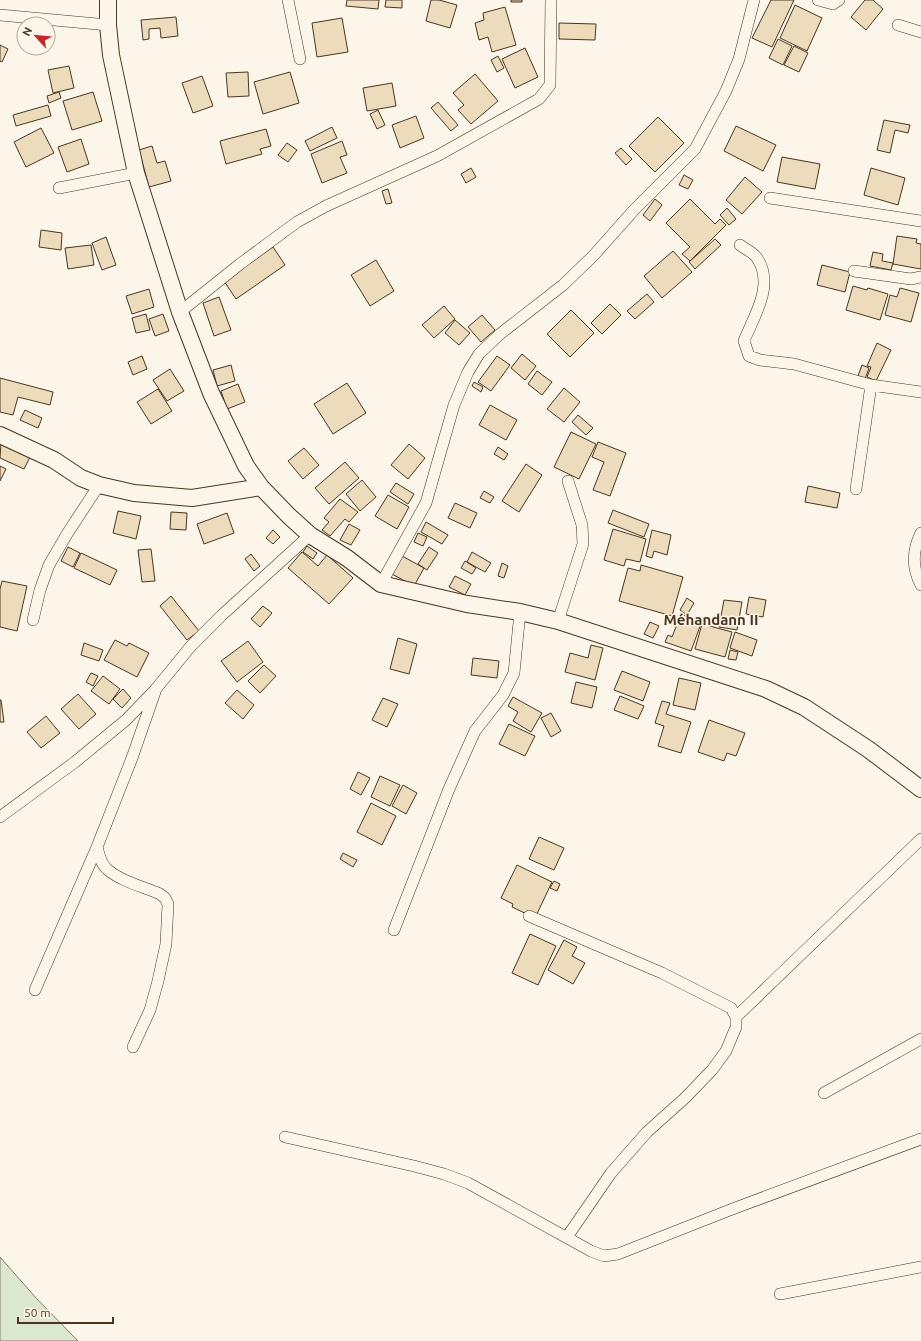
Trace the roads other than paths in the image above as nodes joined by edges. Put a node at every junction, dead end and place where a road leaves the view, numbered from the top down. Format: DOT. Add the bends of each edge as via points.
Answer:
graph roads {
  1 [pos="108,0"];
  2 [pos="288,0"];
  3 [pos="551,0"];
  4 [pos="754,0"];
  5 [pos="818,0"];
  6 [pos="840,0"];
  7 [pos="0,15"];
  8 [pos="898,24"];
  9 [pos="108,25"];
  10 [pos="921,32"];
  11 [pos="300,59"];
  12 [pos="136,173"];
  13 [pos="59,188"];
  14 [pos="770,198"];
  15 [pos="921,222"];
  16 [pos="740,245"];
  17 [pos="854,271"];
  18 [pos="921,277"];
  19 [pos="180,312"];
  20 [pos="870,385"];
  21 [pos="921,392"];
  22 [pos="0,435"];
  23 [pos="568,481"];
  24 [pos="99,485"];
  25 [pos="262,487"];
  26 [pos="856,489"];
  27 [pos="921,534"];
  28 [pos="310,535"];
  29 [pos="382,584"];
  30 [pos="921,585"];
  31 [pos="520,612"];
  32 [pos="33,620"];
  33 [pos="558,621"];
  34 [pos="155,690"];
  35 [pos="921,789"];
  36 [pos="0,817"];
  37 [pos="921,838"];
  38 [pos="97,847"];
  39 [pos="529,916"];
  40 [pos="394,930"];
  41 [pos="35,990"];
  42 [pos="736,1018"];
  43 [pos="921,1039"];
  44 [pos="133,1047"];
  45 [pos="824,1092"];
  46 [pos="285,1137"];
  47 [pos="921,1140"];
  48 [pos="567,1237"];
  49 [pos="921,1267"];
  50 [pos="780,1294"];
  1 -- 9 [label="street"];
  2 -- 11 [label="street"];
  3 -- 19 [label="street" via="550,85 539,99 437,156 326,206 297,222"];
  4 -- 29 [label="street" via="739,59 726,91 695,149 568,280 479,354 454,405 426,503"];
  5 -- 6 [label="street" via="833,4"];
  7 -- 9 [label="street"];
  8 -- 10 [label="street"];
  9 -- 12 [label="street"];
  12 -- 13 [label="street"];
  12 -- 19 [label="street"];
  14 -- 15 [label="street"];
  16 -- 20 [label="street" via="757,258 765,276 762,298 744,341 749,356 760,360 794,364"];
  17 -- 18 [label="street" via="911,279"];
  19 -- 25 [label="street" via="211,393 246,466"];
  20 -- 21 [label="street"];
  20 -- 26 [label="street"];
  22 -- 24 [label="street" via="54,460 81,478"];
  23 -- 33 [label="street" via="582,525 583,544"];
  24 -- 25 [label="street" via="134,493 192,498"];
  24 -- 32 [label="street" via="49,565"];
  25 -- 28 [label="street"];
  27 -- 30 [label="street" via="913,559"];
  28 -- 29 [label="street"];
  28 -- 34 [label="street" via="222,615 191,646"];
  29 -- 31 [label="street" via="467,604"];
  31 -- 33 [label="street"];
  31 -- 40 [label="street" via="514,673 503,695 475,730 446,796"];
  33 -- 35 [label="street" via="766,688 804,708 862,745"];
  34 -- 36 [label="street" via="126,720 75,762"];
  34 -- 38 [label="street"];
  37 -- 42 [label="street"];
  38 -- 41 [label="street"];
  38 -- 44 [label="street" via="100,859 107,869 160,894 168,904 166,944 158,981 150,1010"];
  39 -- 42 [label="street" via="662,973 730,1008"];
  42 -- 48 [label="street" via="736,1027 726,1051 712,1070 647,1132 611,1173"];
  43 -- 45 [label="street"];
  46 -- 48 [label="street" via="444,1174 468,1183"];
  47 -- 48 [label="street" via="618,1254 604,1256"];
  49 -- 50 [label="street"];
}
